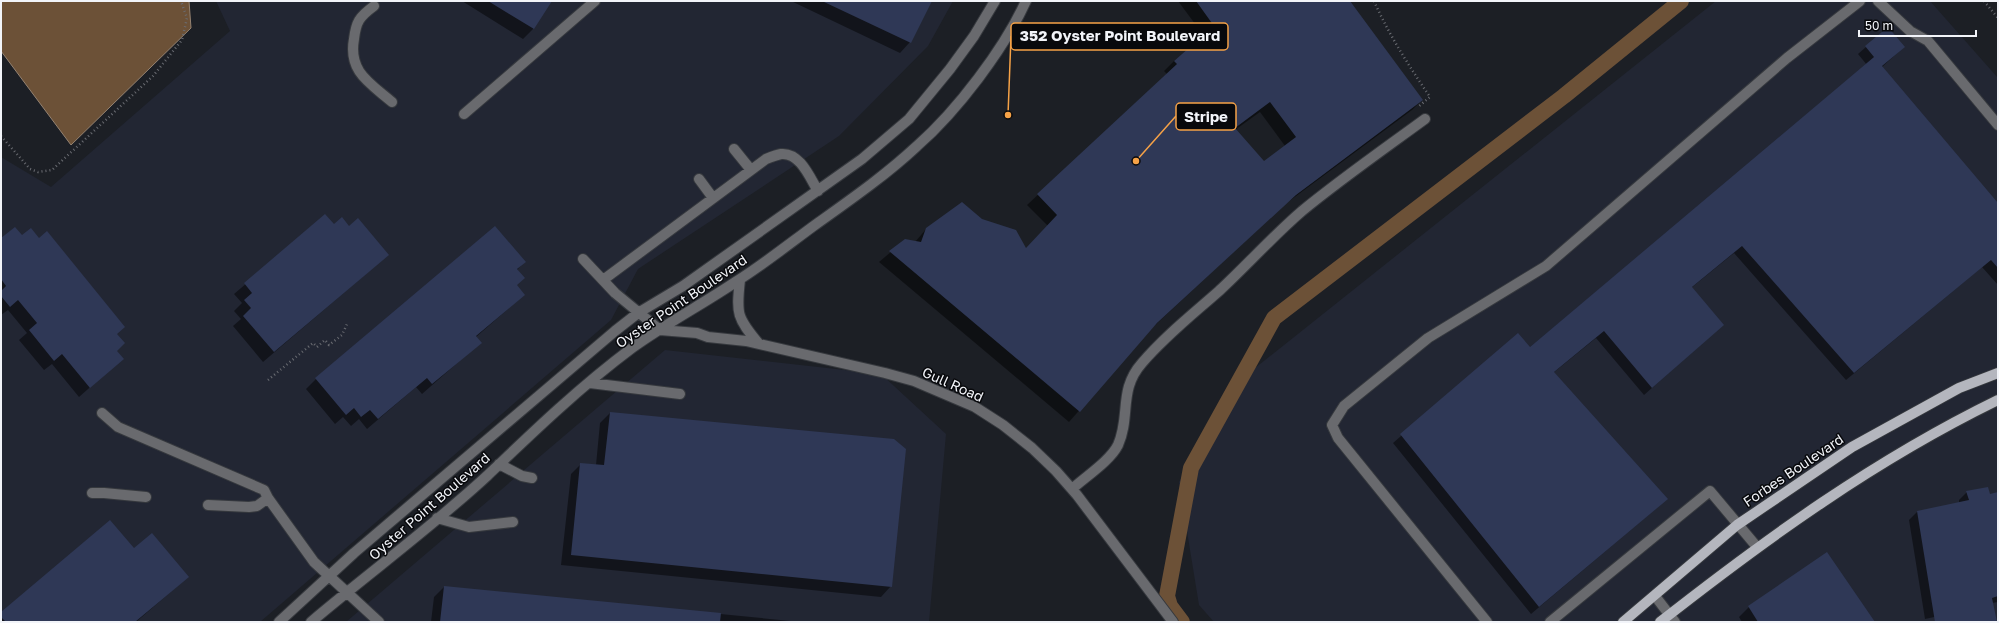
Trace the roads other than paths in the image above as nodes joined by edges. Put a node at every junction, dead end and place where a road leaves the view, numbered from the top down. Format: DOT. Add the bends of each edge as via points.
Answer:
graph roads {
  1 [pos="595,1"];
  2 [pos="995,1"];
  3 [pos="1026,1"];
  4 [pos="1860,1"];
  5 [pos="1878,1"];
  6 [pos="374,6"];
  7 [pos="392,102"];
  8 [pos="464,114"];
  9 [pos="1425,118"];
  10 [pos="1998,126"];
  11 [pos="734,149"];
  12 [pos="751,170"];
  13 [pos="699,179"];
  14 [pos="818,191"];
  15 [pos="713,198"];
  16 [pos="583,259"];
  17 [pos="603,280"];
  18 [pos="740,280"];
  19 [pos="638,313"];
  20 [pos="660,330"];
  21 [pos="759,344"];
  22 [pos="1998,373"];
  23 [pos="590,383"];
  24 [pos="680,394"];
  25 [pos="1998,400"];
  26 [pos="102,413"];
  27 [pos="499,464"];
  28 [pos="532,478"];
  29 [pos="1072,488"];
  30 [pos="92,493"];
  31 [pos="146,497"];
  32 [pos="268,498"];
  33 [pos="208,505"];
  34 [pos="437,518"];
  35 [pos="513,522"];
  36 [pos="1737,525"];
  37 [pos="1757,547"];
  38 [pos="329,576"];
  39 [pos="348,592"];
  40 [pos="1655,596"];
  41 [pos="1672,619"];
  42 [pos="279,622"];
  43 [pos="311,622"];
  44 [pos="379,622"];
  45 [pos="1173,622"];
  46 [pos="1487,622"];
  47 [pos="1550,622"];
  48 [pos="1623,622"];
  49 [pos="1660,622"];
  1 -- 8 [label="street"];
  2 -- 14 [label="street, Oyster Point Boulevard" via="974,36 910,119"];
  3 -- 18 [label="street, Oyster Point Boulevard" via="995,54 957,105 919,145 850,200"];
  4 -- 46 [label="street" via="1787,58 1546,266 1428,338 1344,406 1332,424 1338,438"];
  5 -- 10 [label="street" via="1910,31 1928,42"];
  6 -- 7 [label="street" via="360,16 352,50 356,67 364,78"];
  9 -- 29 [label="street" via="1301,212 1220,290 1166,337 1130,380 1124,399 1124,417 1117,446"];
  11 -- 12 [label="street"];
  12 -- 14 [label="street" via="766,158 783,154 795,157"];
  12 -- 15 [label="street"];
  13 -- 15 [label="street"];
  14 -- 19 [label="street, Oyster Point Boulevard" via="683,286"];
  15 -- 17 [label="street"];
  16 -- 17 [label="street"];
  17 -- 19 [label="street"];
  18 -- 20 [label="street, Oyster Point Boulevard"];
  18 -- 21 [label="street" via="738,313 746,330"];
  19 -- 20 [label="street"];
  19 -- 38 [label="street, Oyster Point Boulevard"];
  20 -- 21 [label="street, Gull Road" via="697,333 708,337"];
  20 -- 23 [label="street, Oyster Point Boulevard" via="632,348"];
  21 -- 29 [label="street, Gull Road" via="885,373 945,393 975,407 1003,425 1032,448"];
  22 -- 36 [label="main road, Forbes Boulevard" via="1959,388 1852,447"];
  23 -- 24 [label="street"];
  23 -- 27 [label="street, Oyster Point Boulevard" via="553,413"];
  25 -- 37 [label="main road" via="1898,454"];
  26 -- 32 [label="street" via="118,427 264,490"];
  27 -- 28 [label="street" via="522,476"];
  27 -- 34 [label="street, Oyster Point Boulevard"];
  29 -- 45 [label="street, Gull Road"];
  30 -- 31 [label="street"];
  32 -- 33 [label="street" via="257,506 249,507"];
  32 -- 38 [label="street" via="314,562"];
  34 -- 35 [label="street" via="469,527"];
  34 -- 39 [label="street, Oyster Point Boulevard"];
  36 -- 37 [label="street"];
  36 -- 40 [label="main road, Forbes Boulevard"];
  36 -- 47 [label="street" via="1710,491"];
  37 -- 41 [label="main road"];
  38 -- 39 [label="street"];
  38 -- 42 [label="street, Oyster Point Boulevard"];
  39 -- 43 [label="street, Oyster Point Boulevard"];
  39 -- 44 [label="street"];
  40 -- 41 [label="street"];
  40 -- 48 [label="main road, Forbes Boulevard"];
  41 -- 49 [label="main road"];
}
